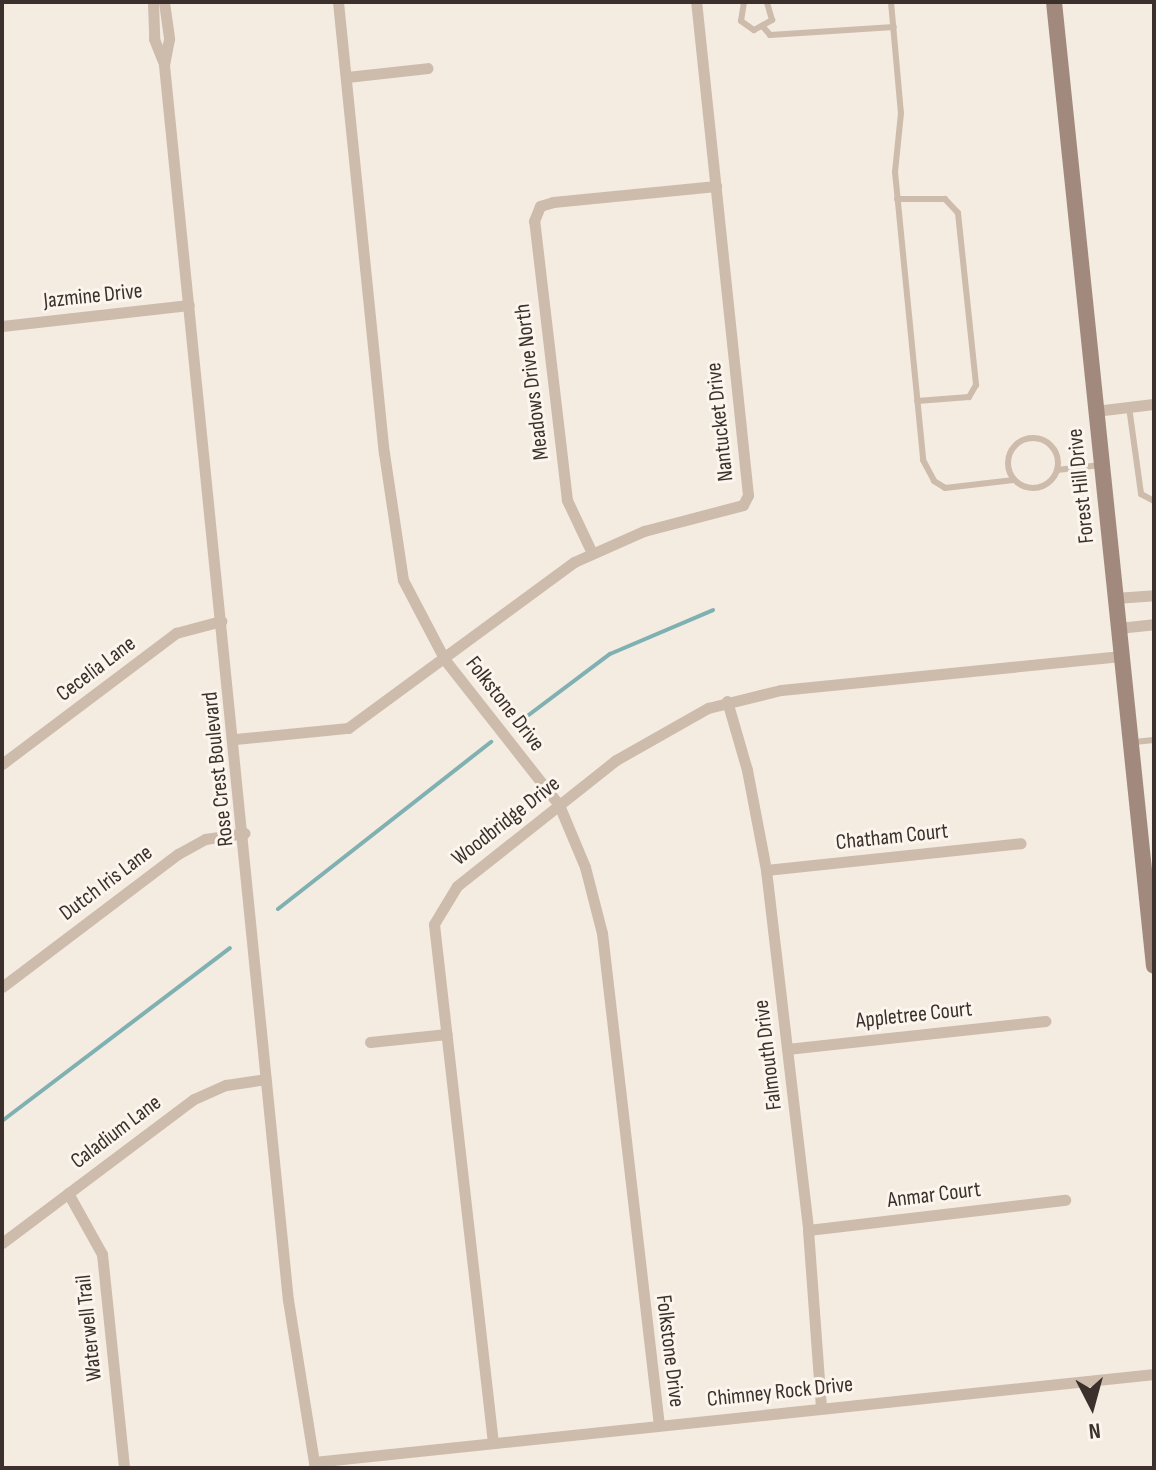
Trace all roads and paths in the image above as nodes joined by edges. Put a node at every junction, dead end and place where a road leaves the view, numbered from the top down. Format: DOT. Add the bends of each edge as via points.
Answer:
graph roads {
  1 [pos="153,2"];
  2 [pos="164,2"];
  3 [pos="338,2"];
  4 [pos="696,2"];
  5 [pos="744,2"];
  6 [pos="767,2"];
  7 [pos="891,2"];
  8 [pos="1054,2"];
  9 [pos="894,27"];
  10 [pos="764,28"];
  11 [pos="164,65"];
  12 [pos="428,68"];
  13 [pos="347,77"];
  14 [pos="716,186"];
  15 [pos="897,199"];
  16 [pos="189,305"];
  17 [pos="2,326"];
  18 [pos="917,401"];
  19 [pos="1154,404"];
  20 [pos="1125,407"];
  21 [pos="1095,411"];
  22 [pos="1101,465"];
  23 [pos="1057,470"];
  24 [pos="1014,480"];
  25 [pos="1154,501"];
  26 [pos="592,553"];
  27 [pos="1154,595"];
  28 [pos="1115,598"];
  29 [pos="221,621"];
  30 [pos="1154,624"];
  31 [pos="1118,628"];
  32 [pos="1121,656"];
  33 [pos="445,660"];
  34 [pos="727,701"];
  35 [pos="235,739"];
  36 [pos="1154,740"];
  37 [pos="1131,743"];
  38 [pos="2,764"];
  39 [pos="559,805"];
  40 [pos="1146,816"];
  41 [pos="245,833"];
  42 [pos="1021,843"];
  43 [pos="766,870"];
  44 [pos="1150,891"];
  45 [pos="1154,966"];
  46 [pos="2,987"];
  47 [pos="1045,1021"];
  48 [pos="447,1034"];
  49 [pos="370,1042"];
  50 [pos="787,1049"];
  51 [pos="266,1079"];
  52 [pos="68,1193"];
  53 [pos="1065,1200"];
  54 [pos="808,1230"];
  55 [pos="2,1243"];
  56 [pos="1154,1374"];
  57 [pos="821,1408"];
  58 [pos="659,1425"];
  59 [pos="493,1443"];
  60 [pos="314,1465"];
  61 [pos="124,1468"];
  1 -- 11 [label="street, Rose Crest Boulevard" via="154,39"];
  2 -- 11 [label="street, Rose Crest Boulevard" via="169,39"];
  3 -- 13 [label="street, Folkstone Drive"];
  4 -- 14 [label="street, Nantucket Drive"];
  5 -- 10 [label="lane" via="739,15 744,26"];
  6 -- 10 [label="lane" via="773,14"];
  7 -- 9 [label="lane"];
  8 -- 21 [label="main road, Forest Hill Drive"];
  9 -- 10 [label="lane" via="770,35"];
  9 -- 15 [label="lane" via="901,113"];
  11 -- 16 [label="street, Rose Crest Boulevard"];
  12 -- 13 [label="street"];
  13 -- 33 [label="street, Folkstone Drive" via="394,540 411,600"];
  14 -- 26 [label="street, Nantucket Drive" via="748,495 739,508 679,521"];
  14 -- 26 [label="street, Meadows Drive North" via="544,205 534,221 567,500"];
  15 -- 18 [label="lane"];
  15 -- 18 [label="lane" via="945,199 958,213 976,385 969,397"];
  16 -- 17 [label="street, Jazmine Drive"];
  16 -- 29 [label="street, Rose Crest Boulevard"];
  18 -- 24 [label="lane" via="923,460 934,481 945,488"];
  19 -- 20 [label="street"];
  20 -- 21 [label="street"];
  20 -- 25 [label="lane" via="1141,494"];
  21 -- 22 [label="main road, Forest Hill Drive"];
  22 -- 23 [label="lane"];
  22 -- 28 [label="main road, Forest Hill Drive"];
  23 -- 24 [label="lane" via="1039,487"];
  23 -- 24 [label="lane" via="1049,444 1026,439 1008,456"];
  26 -- 33 [label="street, Nantucket Drive" via="533,589"];
  27 -- 28 [label="street"];
  28 -- 31 [label="main road, Forest Hill Drive"];
  29 -- 35 [label="street, Rose Crest Boulevard"];
  29 -- 38 [label="street, Cecelia Lane" via="176,633"];
  30 -- 31 [label="street"];
  31 -- 32 [label="main road, Forest Hill Drive"];
  32 -- 34 [label="street, Woodbridge Drive" via="781,690"];
  32 -- 37 [label="main road, Forest Hill Drive"];
  33 -- 35 [label="street, Nantucket Drive" via="348,728"];
  33 -- 39 [label="street, Folkstone Drive"];
  34 -- 39 [label="street, Woodbridge Drive" via="658,732"];
  34 -- 43 [label="street, Falmouth Drive"];
  35 -- 41 [label="street, Rose Crest Boulevard"];
  36 -- 37 [label="lane"];
  37 -- 40 [label="main road, Forest Hill Drive"];
  39 -- 48 [label="street, Woodbridge Drive" via="478,865 437,912"];
  39 -- 58 [label="street, Folkstone Drive" via="585,867 602,933"];
  40 -- 44 [label="main road, Forest Hill Drive"];
  41 -- 46 [label="street, Dutch Iris Lane" via="205,839 178,854"];
  41 -- 51 [label="street, Rose Crest Boulevard"];
  42 -- 43 [label="street, Chatham Court"];
  43 -- 50 [label="street, Falmouth Drive"];
  44 -- 45 [label="main road, Forest Hill Drive"];
  47 -- 50 [label="street, Appletree Court"];
  48 -- 49 [label="street"];
  48 -- 59 [label="street, Woodbridge Drive"];
  50 -- 54 [label="street, Falmouth Drive"];
  51 -- 52 [label="street, Caladium Lane" via="226,1085 194,1099"];
  51 -- 60 [label="street, Rose Crest Boulevard" via="288,1300"];
  52 -- 55 [label="street, Caladium Lane"];
  52 -- 61 [label="street, Waterwell Trail" via="102,1254"];
  53 -- 54 [label="street, Anmar Court"];
  54 -- 57 [label="street, Falmouth Drive"];
  56 -- 57 [label="street, Chimney Rock Drive"];
  57 -- 58 [label="street, Chimney Rock Drive"];
  58 -- 59 [label="street, Chimney Rock Drive"];
  59 -- 60 [label="street, Chimney Rock Drive"];
}
